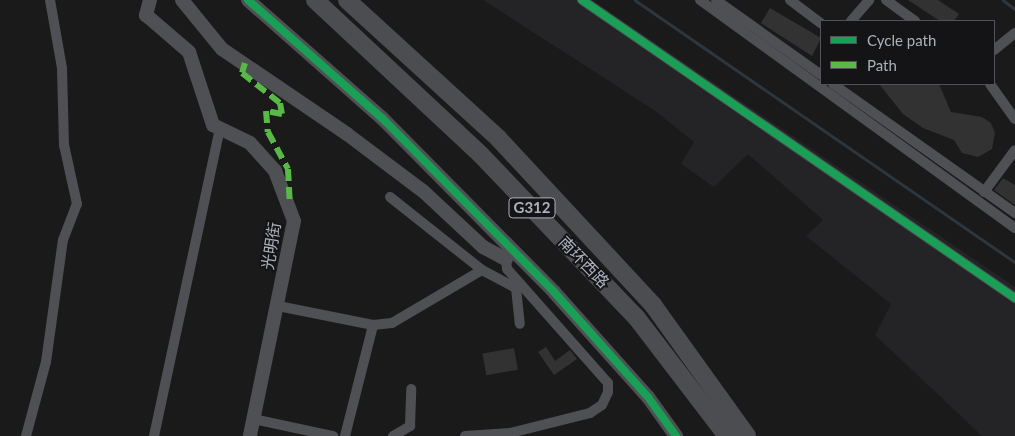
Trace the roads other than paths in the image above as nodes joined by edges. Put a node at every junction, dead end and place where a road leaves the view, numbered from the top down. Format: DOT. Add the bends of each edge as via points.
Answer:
graph roads {
  1 [pos="50,0"];
  2 [pos="150,0"];
  3 [pos="182,0"];
  4 [pos="248,0"];
  5 [pos="259,0"];
  6 [pos="315,0"];
  7 [pos="347,0"];
  8 [pos="582,0"];
  9 [pos="700,0"];
  10 [pos="716,0"];
  11 [pos="790,0"];
  12 [pos="869,0"];
  13 [pos="886,0"];
  14 [pos="852,20"];
  15 [pos="914,20"];
  16 [pos="820,22"];
  17 [pos="1015,33"];
  18 [pos="995,49"];
  19 [pos="316,61"];
  20 [pos="819,70"];
  21 [pos="834,85"];
  22 [pos="991,85"];
  23 [pos="1015,119"];
  24 [pos="220,128"];
  25 [pos="1015,150"];
  26 [pos="984,192"];
  27 [pos="390,197"];
  28 [pos="1015,213"];
  29 [pos="1015,228"];
  30 [pos="510,256"];
  31 [pos="482,270"];
  32 [pos="519,286"];
  33 [pos="1015,298"];
  34 [pos="278,306"];
  35 [pos="520,324"];
  36 [pos="373,325"];
  37 [pos="411,389"];
  38 [pos="253,419"];
  39 [pos="26,436"];
  40 [pos="154,436"];
  41 [pos="250,436"];
  42 [pos="333,436"];
  43 [pos="345,436"];
  44 [pos="393,436"];
  45 [pos="465,436"];
  46 [pos="676,436"];
  47 [pos="727,436"];
  48 [pos="747,436"];
  1 -- 39 [label="street" via="62,68 64,145 77,204 63,240 46,362"];
  2 -- 24 [label="street, 光明街" via="146,15 190,52 213,124"];
  3 -- 30 [label="street" via="222,49 347,134 423,191 483,247"];
  4 -- 19 [label="street"];
  5 -- 19 [label="street"];
  6 -- 47 [label="highway, 南环西路 / G312" via="481,155 636,317"];
  7 -- 48 [label="highway, 南环西路 / G312" via="498,138 653,304"];
  8 -- 33 [label="street"];
  9 -- 29 [label="street"];
  10 -- 20 [label="street"];
  11 -- 16 [label="street"];
  12 -- 14 [label="street"];
  13 -- 15 [label="street"];
  17 -- 18 [label="street"];
  19 -- 30 [label="street" via="382,118"];
  21 -- 26 [label="street"];
  22 -- 23 [label="street"];
  24 -- 34 [label="street, 光明街" via="250,143 275,171 290,202 294,221"];
  24 -- 40 [label="street"];
  25 -- 26 [label="street"];
  26 -- 28 [label="street"];
  27 -- 31 [label="street"];
  30 -- 32 [label="street" via="507,269"];
  30 -- 46 [label="street" via="648,397"];
  31 -- 32 [label="street"];
  31 -- 36 [label="street" via="392,323"];
  32 -- 35 [label="street"];
  32 -- 45 [label="street" via="608,383 607,396 590,413 510,433 477,432"];
  34 -- 36 [label="street"];
  34 -- 38 [label="street, 光明街"];
  36 -- 43 [label="street"];
  37 -- 44 [label="street" via="410,426"];
  38 -- 41 [label="street, 光明街"];
  38 -- 42 [label="street"];
}
